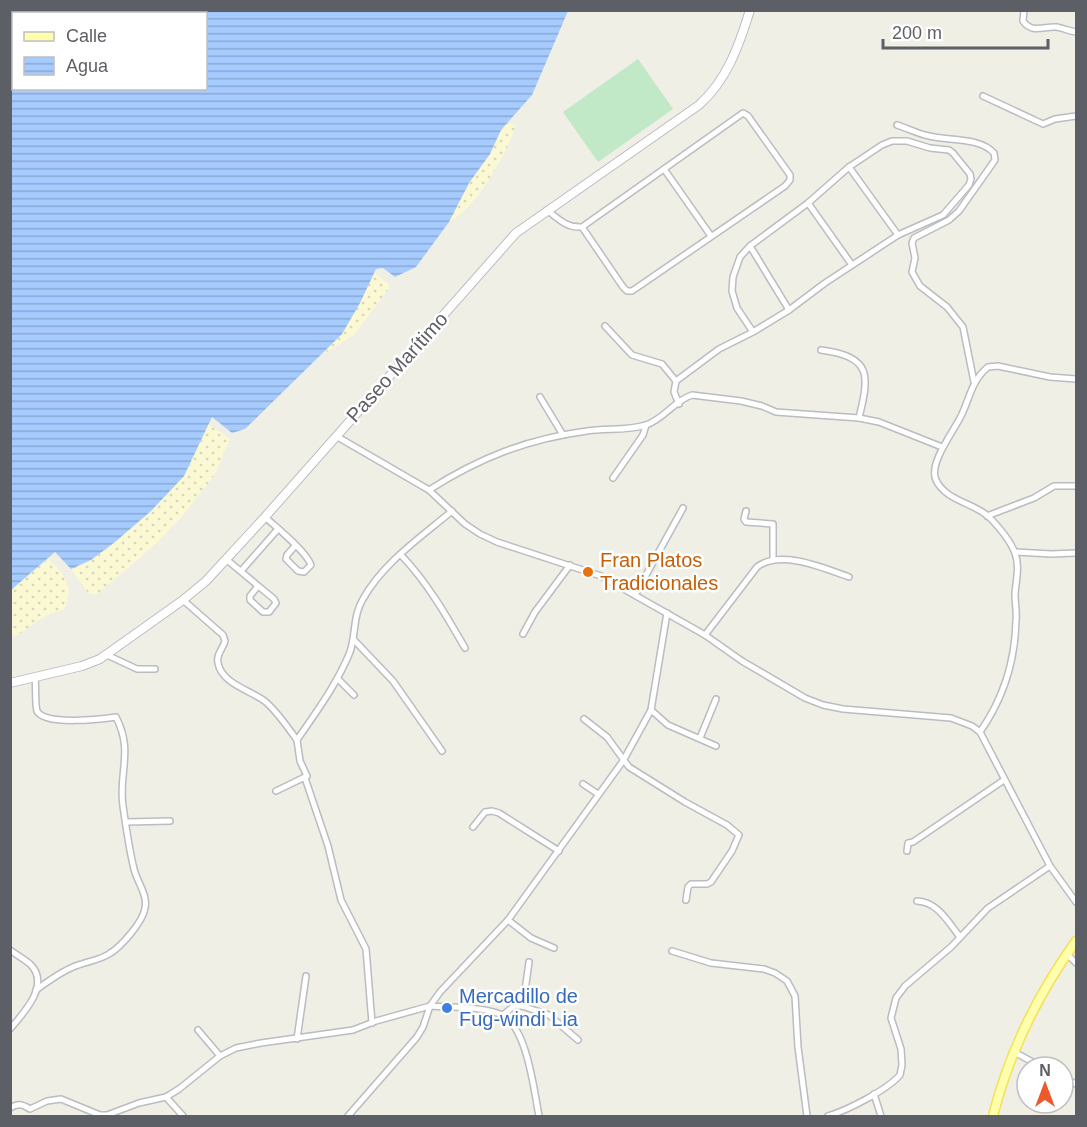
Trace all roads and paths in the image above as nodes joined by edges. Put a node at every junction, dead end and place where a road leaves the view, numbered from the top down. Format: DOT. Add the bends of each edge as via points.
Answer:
graph roads {
  1 [pos="750,10"];
  2 [pos="1024,10"];
  3 [pos="1077,32"];
  4 [pos="983,96"];
  5 [pos="1077,116"];
  6 [pos="897,125"];
  7 [pos="849,167"];
  8 [pos="664,169"];
  9 [pos="808,204"];
  10 [pos="547,210"];
  11 [pos="582,227"];
  12 [pos="898,235"];
  13 [pos="711,236"];
  14 [pos="750,246"];
  15 [pos="852,265"];
  16 [pos="789,310"];
  17 [pos="605,326"];
  18 [pos="753,332"];
  19 [pos="821,350"];
  20 [pos="1077,379"];
  21 [pos="676,381"];
  22 [pos="974,382"];
  23 [pos="540,397"];
  24 [pos="679,404"];
  25 [pos="859,418"];
  26 [pos="645,425"];
  27 [pos="563,435"];
  28 [pos="336,436"];
  29 [pos="942,447"];
  30 [pos="613,478"];
  31 [pos="1077,486"];
  32 [pos="429,490"];
  33 [pos="682,508"];
  34 [pos="452,511"];
  35 [pos="746,511"];
  36 [pos="987,516"];
  37 [pos="266,517"];
  38 [pos="278,529"];
  39 [pos="295,546"];
  40 [pos="1015,552"];
  41 [pos="1077,553"];
  42 [pos="401,555"];
  43 [pos="227,560"];
  44 [pos="773,560"];
  45 [pos="570,565"];
  46 [pos="241,571"];
  47 [pos="849,577"];
  48 [pos="258,586"];
  49 [pos="635,595"];
  50 [pos="183,600"];
  51 [pos="668,613"];
  52 [pos="523,634"];
  53 [pos="705,635"];
  54 [pos="354,640"];
  55 [pos="465,648"];
  56 [pos="107,655"];
  57 [pos="155,669"];
  58 [pos="35,677"];
  59 [pos="338,679"];
  60 [pos="10,683"];
  61 [pos="354,694"];
  62 [pos="716,699"];
  63 [pos="651,710"];
  64 [pos="584,719"];
  65 [pos="980,732"];
  66 [pos="700,738"];
  67 [pos="297,740"];
  68 [pos="716,746"];
  69 [pos="442,752"];
  70 [pos="623,761"];
  71 [pos="305,778"];
  72 [pos="1004,780"];
  73 [pos="583,784"];
  74 [pos="276,791"];
  75 [pos="598,794"];
  76 [pos="170,821"];
  77 [pos="126,822"];
  78 [pos="473,827"];
  79 [pos="559,851"];
  80 [pos="908,851"];
  81 [pos="1050,866"];
  82 [pos="686,900"];
  83 [pos="917,901"];
  84 [pos="1077,902"];
  85 [pos="508,920"];
  86 [pos="960,937"];
  87 [pos="1077,941"];
  88 [pos="554,948"];
  89 [pos="10,950"];
  90 [pos="672,951"];
  91 [pos="1067,954"];
  92 [pos="528,962"];
  93 [pos="1077,963"];
  94 [pos="306,976"];
  95 [pos="36,990"];
  96 [pos="430,1006"];
  97 [pos="522,1006"];
  98 [pos="502,1015"];
  99 [pos="372,1023"];
  100 [pos="10,1029"];
  101 [pos="198,1030"];
  102 [pos="297,1039"];
  103 [pos="578,1040"];
  104 [pos="1014,1052"];
  105 [pos="1020,1055"];
  106 [pos="220,1056"];
  107 [pos="874,1094"];
  108 [pos="166,1097"];
  109 [pos="10,1108"];
  110 [pos="183,1116"];
  111 [pos="348,1116"];
  112 [pos="539,1116"];
  113 [pos="807,1116"];
  114 [pos="828,1116"];
  115 [pos="880,1116"];
  116 [pos="993,1116"];
  1 -- 10 [label="main road, Paseo Marítimo" via="730,65 705,99"];
  2 -- 3 [label="street" via="1023,21 1032,28 1058,27"];
  4 -- 5 [label="street" via="1043,124"];
  6 -- 22 [label="street" via="926,136 977,143 994,153 995,160 959,211 912,241 912,272 920,286 955,315 963,327"];
  7 -- 9 [label="street"];
  7 -- 12 [label="street"];
  7 -- 12 [label="street" via="882,145 907,141 949,150 970,174 969,185 943,215"];
  8 -- 11 [label="street"];
  8 -- 13 [label="street"];
  8 -- 13 [label="street" via="746,113 788,170 790,180 785,186"];
  9 -- 14 [label="street"];
  9 -- 15 [label="street"];
  10 -- 11 [label="street" via="564,224"];
  10 -- 28 [label="main road, Paseo Marítimo" via="516,233"];
  11 -- 13 [label="street" via="627,291"];
  12 -- 15 [label="street"];
  14 -- 16 [label="street"];
  14 -- 18 [label="street" via="740,257 732,291"];
  15 -- 16 [label="street"];
  16 -- 18 [label="street"];
  17 -- 21 [label="street" via="632,355 662,364"];
  18 -- 21 [label="street" via="719,349"];
  19 -- 25 [label="street" via="848,357 862,368 867,387"];
  20 -- 22 [label="street" via="1050,378 992,366"];
  21 -- 24 [label="street" via="674,392"];
  22 -- 29 [label="street" via="962,416"];
  23 -- 27 [label="street"];
  24 -- 25 [label="street" via="692,395 741,401 776,412"];
  24 -- 26 [label="street"];
  25 -- 29 [label="street" via="892,426"];
  26 -- 27 [label="street"];
  26 -- 30 [label="street" via="643,435"];
  27 -- 32 [label="street" via="489,456"];
  28 -- 32 [label="street"];
  28 -- 37 [label="main road, Paseo Marítimo"];
  29 -- 36 [label="street" via="936,482"];
  31 -- 36 [label="street" via="1054,486"];
  32 -- 34 [label="street"];
  33 -- 49 [label="street"];
  34 -- 42 [label="street"];
  34 -- 45 [label="street" via="465,524 497,542"];
  35 -- 44 [label="street" via="746,522 773,524"];
  36 -- 40 [label="street"];
  37 -- 38 [label="street"];
  37 -- 43 [label="main road, Paseo Marítimo"];
  38 -- 39 [label="street"];
  38 -- 46 [label="street"];
  39 -- 39 [label="street" via="311,563 304,572 286,559"];
  40 -- 41 [label="street"];
  40 -- 65 [label="street" via="1016,621 1008,678"];
  42 -- 54 [label="street" via="363,598 356,612"];
  42 -- 55 [label="street" via="419,574"];
  43 -- 46 [label="street"];
  43 -- 50 [label="main road, Paseo Marítimo"];
  44 -- 47 [label="street" via="804,562"];
  44 -- 53 [label="street" via="757,567"];
  45 -- 49 [label="street" via="601,576"];
  45 -- 52 [label="street"];
  46 -- 48 [label="street"];
  48 -- 48 [label="street" via="276,601 269,612 263,612 249,600"];
  49 -- 51 [label="street"];
  50 -- 56 [label="main road, Paseo Marítimo"];
  50 -- 67 [label="street" via="223,635 225,641 217,661 220,669 244,692 267,703"];
  51 -- 53 [label="street"];
  51 -- 63 [label="street"];
  53 -- 65 [label="street" via="793,693 814,702 843,709 951,718"];
  54 -- 59 [label="street"];
  54 -- 69 [label="street" via="393,681"];
  56 -- 57 [label="street" via="137,669"];
  56 -- 58 [label="main road, Paseo Marítimo" via="82,666"];
  58 -- 60 [label="main road, Paseo Marítimo"];
  58 -- 77 [label="street" via="36,708 40,714 87,721 116,717 126,755 121,788"];
  59 -- 61 [label="street"];
  59 -- 67 [label="street"];
  62 -- 66 [label="street"];
  63 -- 66 [label="street" via="668,724"];
  63 -- 70 [label="street"];
  64 -- 70 [label="street" via="607,737"];
  65 -- 72 [label="street"];
  66 -- 68 [label="street"];
  67 -- 71 [label="street"];
  70 -- 75 [label="street"];
  70 -- 82 [label="street" via="739,835 711,882 691,884"];
  71 -- 74 [label="street"];
  71 -- 99 [label="street" via="341,900 366,949"];
  72 -- 80 [label="street" via="908,843"];
  72 -- 81 [label="street"];
  73 -- 75 [label="street"];
  75 -- 79 [label="street"];
  76 -- 77 [label="street"];
  77 -- 95 [label="street" via="134,870 146,904 144,915 112,952 72,967"];
  78 -- 79 [label="street" via="485,812 500,813"];
  79 -- 85 [label="street"];
  81 -- 84 [label="street"];
  81 -- 86 [label="street" via="994,903"];
  83 -- 86 [label="street" via="936,907"];
  85 -- 88 [label="street" via="531,938"];
  85 -- 96 [label="street"];
  86 -- 107 [label="street" via="896,998 891,1018 901,1049 901,1070 896,1079"];
  87 -- 91 [label="main road"];
  89 -- 95 [label="street" via="31,964 38,974"];
  90 -- 113 [label="street" via="711,963 764,969 787,981 795,996"];
  91 -- 93 [label="street"];
  91 -- 104 [label="main road" via="1045,988"];
  92 -- 97 [label="street"];
  94 -- 102 [label="street"];
  95 -- 100 [label="street"];
  96 -- 98 [label="street" via="484,1009"];
  96 -- 99 [label="street"];
  96 -- 111 [label="street" via="417,1037"];
  97 -- 98 [label="street" via="514,1006"];
  97 -- 103 [label="street" via="549,1015"];
  98 -- 112 [label="street" via="512,1022 522,1042"];
  99 -- 102 [label="street"];
  101 -- 106 [label="street"];
  102 -- 106 [label="street" via="236,1048"];
  104 -- 105 [label="street"];
  104 -- 116 [label="main road"];
  106 -- 108 [label="street"];
  107 -- 114 [label="street"];
  107 -- 115 [label="street"];
  108 -- 109 [label="street" via="107,1115 61,1099 34,1108 16,1104"];
  108 -- 110 [label="street"];
}
